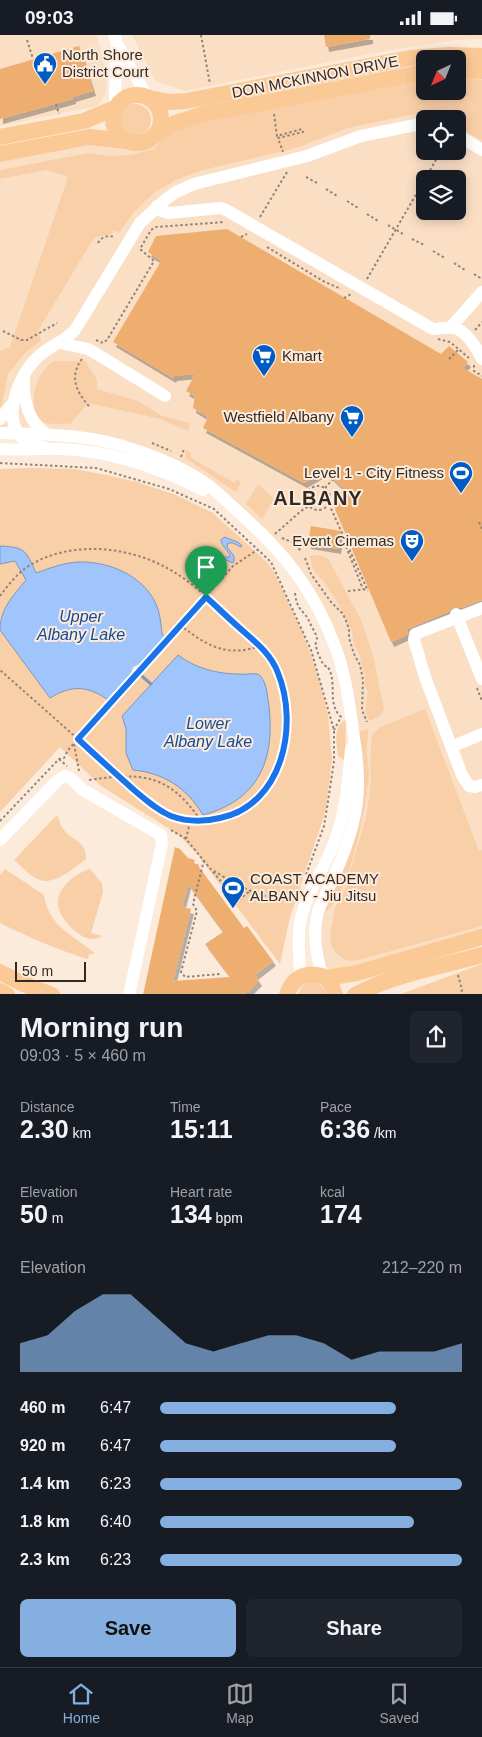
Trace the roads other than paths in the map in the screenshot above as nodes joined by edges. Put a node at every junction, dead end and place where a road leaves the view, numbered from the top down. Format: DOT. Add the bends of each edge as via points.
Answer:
graph roads {
  1 [pos="115,39"];
  2 [pos="479,54"];
  3 [pos="466,70"];
  4 [pos="482,71"];
  5 [pos="416,74"];
  6 [pos="148,98"];
  7 [pos="116,107"];
  8 [pos="416,125"];
  9 [pos="155,135"];
  10 [pos="0,137"];
  11 [pos="466,140"];
  12 [pos="127,141"];
  13 [pos="482,150"];
  14 [pos="0,154"];
  15 [pos="157,206"];
  16 [pos="482,292"];
  17 [pos="451,327"];
  18 [pos="60,343"];
  19 [pos="482,359"];
  20 [pos="24,375"];
  21 [pos="165,396"];
  22 [pos="13,403"];
  23 [pos="26,405"];
  24 [pos="0,419"];
  25 [pos="0,433"];
  26 [pos="19,433"];
  27 [pos="44,433"];
  28 [pos="0,447"];
  29 [pos="47,448"];
  30 [pos="230,511"];
  31 [pos="482,608"];
  32 [pos="457,616"];
  33 [pos="482,679"];
  34 [pos="353,732"];
  35 [pos="482,735"];
  36 [pos="451,747"];
  37 [pos="482,785"];
  38 [pos="0,840"];
  39 [pos="482,937"];
  40 [pos="482,955"];
  41 [pos="0,972"];
  42 [pos="300,977"];
  43 [pos="324,977"];
  44 [pos="49,994"];
  45 [pos="129,994"];
  46 [pos="287,994"];
  47 [pos="336,994"];
  48 [pos="357,994"];
  1 -- 6 [label="street"];
  1 -- 7 [label="street"];
  2 -- 6 [label="main road, DON MCKINNON DRIVE" via="410,58 186,101"];
  3 -- 4 [label="main road"];
  5 -- 9 [label="main road, DON MCKINNON DRIVE" via="203,114 175,123"];
  6 -- 7 [label="main road" via="128,96"];
  6 -- 9 [label="main road" via="160,113 160,127"];
  7 -- 10 [label="main road" via="84,121"];
  7 -- 12 [label="main road" via="112,117 114,127"];
  8 -- 15 [label="street" via="361,136 307,156 206,180 184,188"];
  9 -- 12 [label="main road" via="142,143"];
  11 -- 13 [label="street"];
  12 -- 14 [label="main road" via="89,137"];
  15 -- 17 [label="street" via="169,213 226,210 433,329"];
  15 -- 18 [label="street" via="140,223 76,330"];
  16 -- 17 [label="street"];
  17 -- 19 [label="street" via="468,338"];
  18 -- 20 [label="street" via="39,356"];
  18 -- 21 [label="street" via="97,353"];
  20 -- 22 [label="street"];
  20 -- 23 [label="street"];
  22 -- 24 [label="street"];
  22 -- 26 [label="street" via="14,421"];
  23 -- 26 [label="street"];
  23 -- 27 [label="street" via="31,419"];
  25 -- 26 [label="street"];
  26 -- 27 [label="street"];
  26 -- 28 [label="street"];
  26 -- 29 [label="street" via="25,441"];
  27 -- 30 [label="street" via="82,436 137,450 198,479 219,493"];
  28 -- 29 [label="street"];
  29 -- 30 [label="street" via="92,452 146,465 187,483"];
  30 -- 34 [label="street" via="272,537 310,593 337,650 346,683"];
  31 -- 32 [label="street"];
  32 -- 33 [label="street"];
  32 -- 36 [label="street" via="415,634 414,640"];
  34 -- 42 [label="street" via="340,827 308,895 300,922"];
  34 -- 43 [label="street" via="358,766 357,802 346,845 316,919 314,938"];
  35 -- 36 [label="street"];
  36 -- 37 [label="street" via="466,784 472,787"];
  38 -- 45 [label="street" via="66,773 83,790 154,830 162,838"];
  39 -- 43 [label="main road" via="356,973"];
  40 -- 48 [label="main road" via="395,979"];
  41 -- 44 [label="main road"];
  42 -- 43 [label="main road" via="310,973"];
  42 -- 46 [label="main road"];
  43 -- 47 [label="main road"];
}
